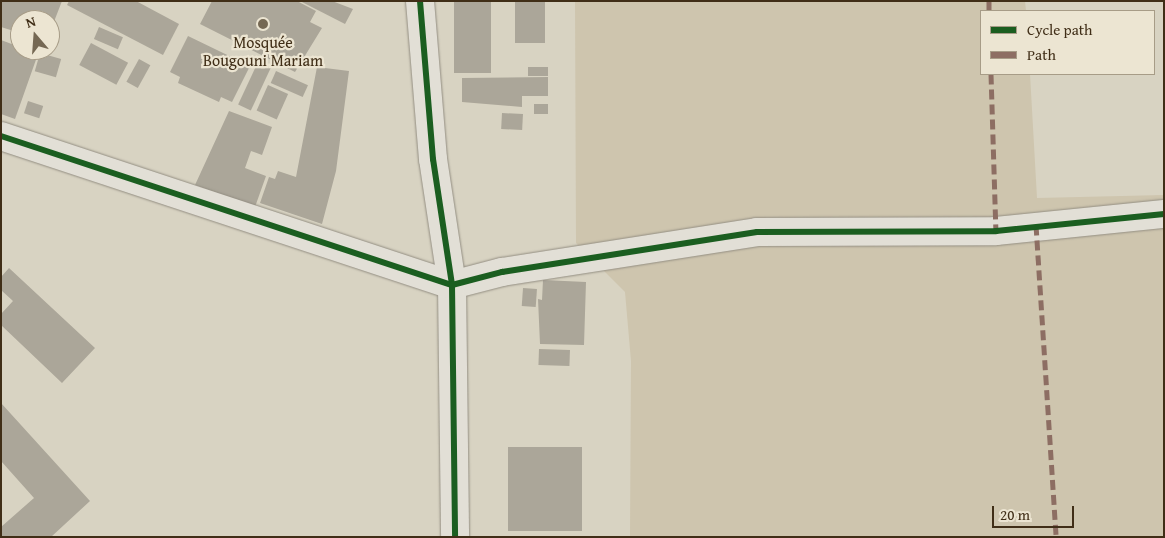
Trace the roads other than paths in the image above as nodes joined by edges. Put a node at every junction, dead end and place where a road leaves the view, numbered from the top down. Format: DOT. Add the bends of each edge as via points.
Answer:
graph roads {
  1 [pos="420,1"];
  2 [pos="1,136"];
  3 [pos="1164,214"];
  4 [pos="452,285"];
  5 [pos="455,537"];
  1 -- 4 [label="street" via="433,159"];
  2 -- 4 [label="street"];
  3 -- 4 [label="street" via="996,231 757,232 502,272"];
  4 -- 5 [label="street"];
}
